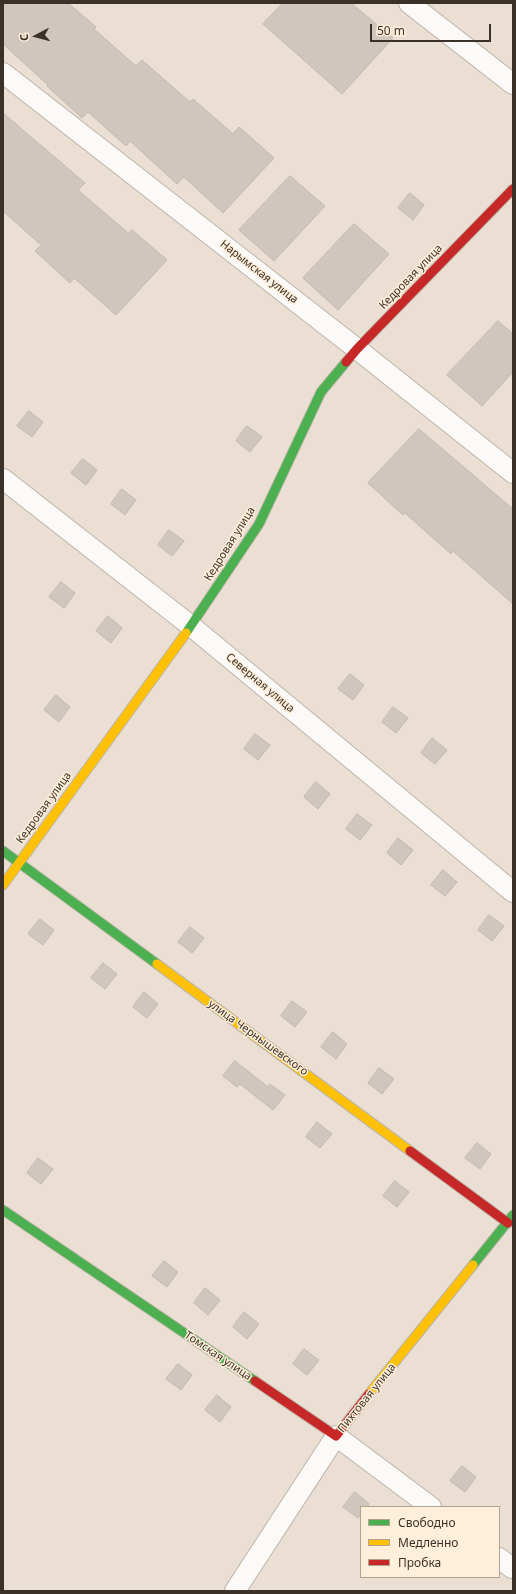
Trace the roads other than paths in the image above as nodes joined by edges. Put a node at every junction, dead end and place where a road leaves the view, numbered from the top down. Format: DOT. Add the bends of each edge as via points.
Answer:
graph roads {
  1 [pos="409,3"];
  2 [pos="3,73"];
  3 [pos="513,84"];
  4 [pos="513,189"];
  5 [pos="358,349"];
  6 [pos="513,473"];
  7 [pos="3,479"];
  8 [pos="191,626"];
  9 [pos="3,851"];
  10 [pos="19,863"];
  11 [pos="3,884"];
  12 [pos="513,892"];
  13 [pos="3,1210"];
  14 [pos="511,1221"];
  15 [pos="336,1436"];
  16 [pos="429,1506"];
  17 [pos="235,1591"];
  1 -- 3 [label="street"];
  2 -- 5 [label="street, Нарымская улица"];
  4 -- 5 [label="street, Кедровая улица"];
  5 -- 6 [label="street, Нарымская улица"];
  5 -- 8 [label="street, Кедровая улица" via="321,392 259,524"];
  7 -- 8 [label="street, Северная улица"];
  8 -- 10 [label="street, Кедровая улица"];
  8 -- 12 [label="street, Северная улица"];
  9 -- 10 [label="street, улица Чернышевского"];
  10 -- 11 [label="street, Кедровая улица"];
  10 -- 14 [label="street, улица Чернышевского"];
  13 -- 15 [label="street, Томская улица"];
  14 -- 15 [label="street, Пихтовая улица"];
  15 -- 16 [label="street, Томская улица"];
  15 -- 17 [label="street, Пихтовая улица"];
}
